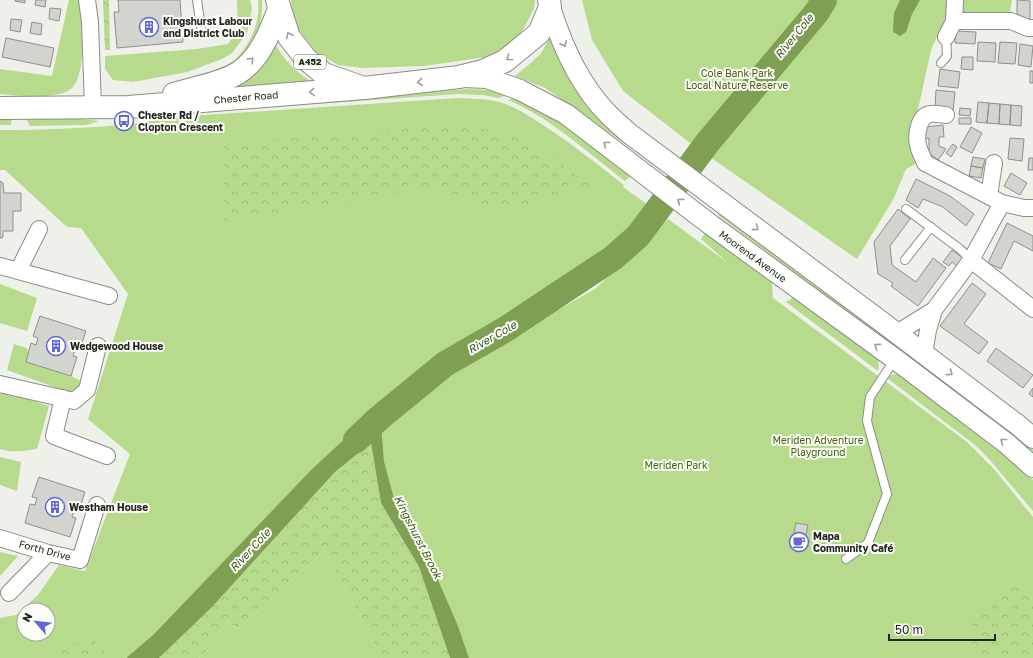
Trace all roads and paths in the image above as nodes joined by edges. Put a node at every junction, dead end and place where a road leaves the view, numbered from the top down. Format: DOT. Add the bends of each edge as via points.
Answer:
graph roads {
  1 [pos="87,0"];
  2 [pos="197,0"];
  3 [pos="955,0"];
  4 [pos="278,2"];
  5 [pos="550,4"];
  6 [pos="954,21"];
  7 [pos="201,27"];
  8 [pos="1033,28"];
  9 [pos="946,37"];
  10 [pos="941,63"];
  11 [pos="458,77"];
  12 [pos="364,88"];
  13 [pos="128,107"];
  14 [pos="0,108"];
  15 [pos="93,108"];
  16 [pos="946,115"];
  17 [pos="994,163"];
  18 [pos="995,199"];
  19 [pos="1033,208"];
  20 [pos="906,209"];
  21 [pos="931,227"];
  22 [pos="40,229"];
  23 [pos="905,260"];
  24 [pos="971,260"];
  25 [pos="0,266"];
  26 [pos="18,271"];
  27 [pos="109,296"];
  28 [pos="1033,309"];
  29 [pos="934,310"];
  30 [pos="897,333"];
  31 [pos="98,346"];
  32 [pos="924,354"];
  33 [pos="895,359"];
  34 [pos="0,384"];
  35 [pos="63,398"];
  36 [pos="1033,438"];
  37 [pos="107,456"];
  38 [pos="1033,467"];
  39 [pos="97,505"];
  40 [pos="0,538"];
  41 [pos="48,553"];
  42 [pos="846,559"];
  43 [pos="9,593"];
  1 -- 15 [label="street"];
  2 -- 7 [label="lane"];
  3 -- 6 [label="street"];
  12 -- 4 [label="main road, A452, one-way" via="324,74 306,59 289,38"];
  13 -- 4 [label="main road, Chester Road, one-way" via="238,73 253,60 266,40"];
  5 -- 11 [label="main road, A452, one-way" via="539,33 521,49 504,61"];
  5 -- 30 [label="street, one-way" via="558,31 587,88 630,134"];
  6 -- 8 [label="street" via="1011,21"];
  6 -- 9 [label="street"];
  9 -- 10 [label="lane" via="947,56"];
  11 -- 12 [label="main road, A452, one-way"];
  33 -- 11 [label="street, Moorend Avenue, one-way" via="711,225 566,114 520,90 487,78"];
  12 -- 13 [label="main road, Chester Road, one-way"];
  13 -- 15 [label="main road, Chester Road"];
  14 -- 15 [label="main road, Chester Road"];
  16 -- 18 [label="street" via="930,114 924,116 921,122 917,134 918,146 925,163"];
  17 -- 18 [label="street"];
  18 -- 19 [label="street" via="1024,208"];
  18 -- 24 [label="street"];
  20 -- 21 [label="lane"];
  21 -- 23 [label="lane"];
  21 -- 24 [label="lane"];
  22 -- 26 [label="street"];
  24 -- 28 [label="street"];
  24 -- 29 [label="street"];
  25 -- 26 [label="street"];
  26 -- 27 [label="street"];
  29 -- 30 [label="street"];
  29 -- 32 [label="street"];
  30 -- 32 [label="street"];
  31 -- 35 [label="street" via="87,390 74,401"];
  32 -- 36 [label="street, one-way"];
  38 -- 33 [label="street, Moorend Avenue, one-way" via="1006,443"];
  33 -- 42 [label="lane" via="870,397 867,421 887,494 868,543"];
  34 -- 35 [label="street"];
  35 -- 37 [label="street" via="54,436"];
  39 -- 41 [label="street, Forth Drive" via="80,560"];
  40 -- 41 [label="street, Forth Drive"];
  41 -- 43 [label="street"];
}
